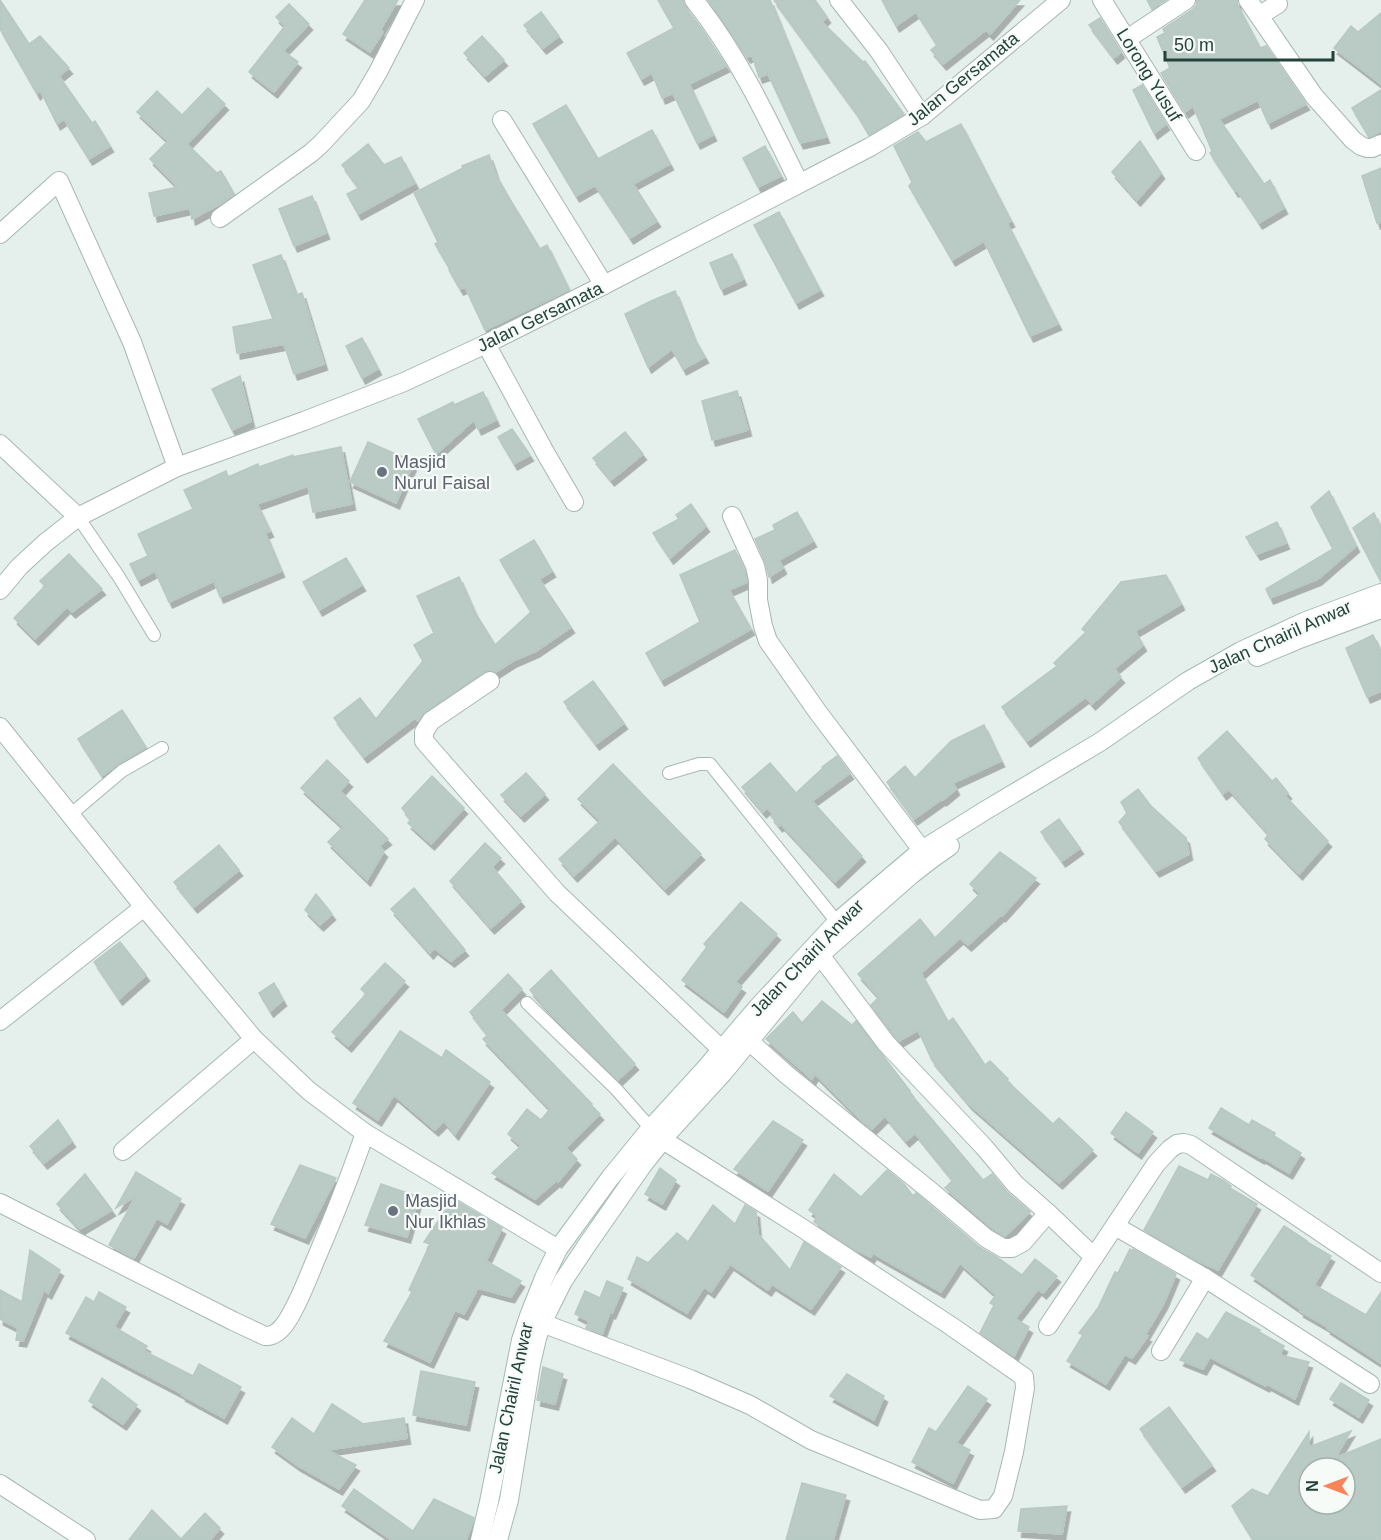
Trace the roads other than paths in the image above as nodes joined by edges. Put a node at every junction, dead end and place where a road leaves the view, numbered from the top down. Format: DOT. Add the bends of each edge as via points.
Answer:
graph roads {
  1 [pos="416,0"];
  2 [pos="694,0"];
  3 [pos="839,0"];
  4 [pos="1060,0"];
  5 [pos="1102,0"];
  6 [pos="1186,0"];
  7 [pos="1248,0"];
  8 [pos="1281,1"];
  9 [pos="1260,15"];
  10 [pos="1127,39"];
  11 [pos="922,116"];
  12 [pos="502,120"];
  13 [pos="1381,144"];
  14 [pos="1196,151"];
  15 [pos="799,183"];
  16 [pos="220,218"];
  17 [pos="0,234"];
  18 [pos="604,285"];
  19 [pos="486,344"];
  20 [pos="0,444"];
  21 [pos="177,467"];
  22 [pos="574,502"];
  23 [pos="78,516"];
  24 [pos="732,516"];
  25 [pos="0,590"];
  26 [pos="1381,593"];
  27 [pos="1381,609"];
  28 [pos="154,635"];
  29 [pos="490,681"];
  30 [pos="0,727"];
  31 [pos="162,748"];
  32 [pos="669,773"];
  33 [pos="70,815"];
  34 [pos="922,850"];
  35 [pos="144,907"];
  36 [pos="837,922"];
  37 [pos="820,955"];
  38 [pos="526,1003"];
  39 [pos="0,1022"];
  40 [pos="254,1039"];
  41 [pos="749,1041"];
  42 [pos="721,1049"];
  43 [pos="365,1133"];
  44 [pos="657,1134"];
  45 [pos="123,1151"];
  46 [pos="0,1203"];
  47 [pos="1048,1214"];
  48 [pos="1115,1226"];
  49 [pos="558,1249"];
  50 [pos="1094,1257"];
  51 [pos="1381,1273"];
  52 [pos="1205,1278"];
  53 [pos="542,1323"];
  54 [pos="1048,1326"];
  55 [pos="1161,1351"];
  56 [pos="1370,1384"];
  57 [pos="0,1484"];
  58 [pos="86,1540"];
  59 [pos="480,1540"];
  60 [pos="498,1540"];
  1 -- 16 [label="street" via="361,101 310,153"];
  2 -- 15 [label="street" via="733,55"];
  3 -- 11 [label="street"];
  4 -- 11 [label="street, Jalan Gersamata"];
  5 -- 10 [label="street, Lorong Yusuf"];
  6 -- 10 [label="street"];
  7 -- 9 [label="street"];
  8 -- 9 [label="street"];
  9 -- 13 [label="street" via="1314,96 1353,140 1367,148"];
  10 -- 14 [label="street, Lorong Yusuf"];
  11 -- 15 [label="street, Jalan Gersamata"];
  12 -- 18 [label="street"];
  15 -- 18 [label="street, Jalan Gersamata"];
  17 -- 21 [label="street" via="59,181 132,342"];
  18 -- 19 [label="street, Jalan Gersamata"];
  19 -- 21 [label="street, Jalan Gersamata" via="404,382"];
  19 -- 22 [label="street"];
  20 -- 23 [label="street"];
  21 -- 23 [label="street, Jalan Gersamata"];
  23 -- 25 [label="street, Jalan Gersamata" via="19,567"];
  23 -- 28 [label="lane"];
  24 -- 34 [label="street" via="755,566 768,641"];
  26 -- 34 [label="street, Jalan Chairil Anwar" via="1240,651"];
  27 -- 37 [label="street, Jalan Chairil Anwar" via="1254,658 1200,686 933,858"];
  29 -- 42 [label="street" via="431,721 424,741 556,892"];
  30 -- 33 [label="street"];
  31 -- 33 [label="lane" via="122,771"];
  32 -- 36 [label="lane" via="710,764"];
  33 -- 35 [label="street"];
  34 -- 36 [label="street, Jalan Chairil Anwar"];
  35 -- 39 [label="street"];
  35 -- 40 [label="street"];
  36 -- 42 [label="street, Jalan Chairil Anwar"];
  37 -- 41 [label="street, Jalan Chairil Anwar"];
  37 -- 47 [label="street" via="886,1043 1015,1184"];
  38 -- 44 [label="lane"];
  40 -- 43 [label="street" via="309,1091"];
  40 -- 45 [label="street"];
  41 -- 44 [label="street, Jalan Chairil Anwar" via="723,1073"];
  41 -- 47 [label="street" via="1003,1248 1023,1242"];
  42 -- 44 [label="street, Jalan Chairil Anwar"];
  43 -- 46 [label="street" via="299,1298 286,1323 269,1337"];
  43 -- 49 [label="street"];
  44 -- 49 [label="street, Jalan Chairil Anwar" via="610,1178"];
  44 -- 53 [label="street, Jalan Chairil Anwar" via="642,1166 563,1281"];
  44 -- 53 [label="street" via="1024,1377 1014,1452 1003,1496 994,1509 980,1510 811,1440 750,1405 690,1379"];
  47 -- 50 [label="street"];
  48 -- 50 [label="street"];
  48 -- 51 [label="street" via="1156,1164 1170,1149 1184,1143"];
  48 -- 52 [label="street"];
  49 -- 59 [label="street, Jalan Chairil Anwar" via="521,1340"];
  50 -- 54 [label="street"];
  52 -- 55 [label="street"];
  52 -- 56 [label="street"];
  53 -- 60 [label="street, Jalan Chairil Anwar"];
  57 -- 58 [label="street"];
}
